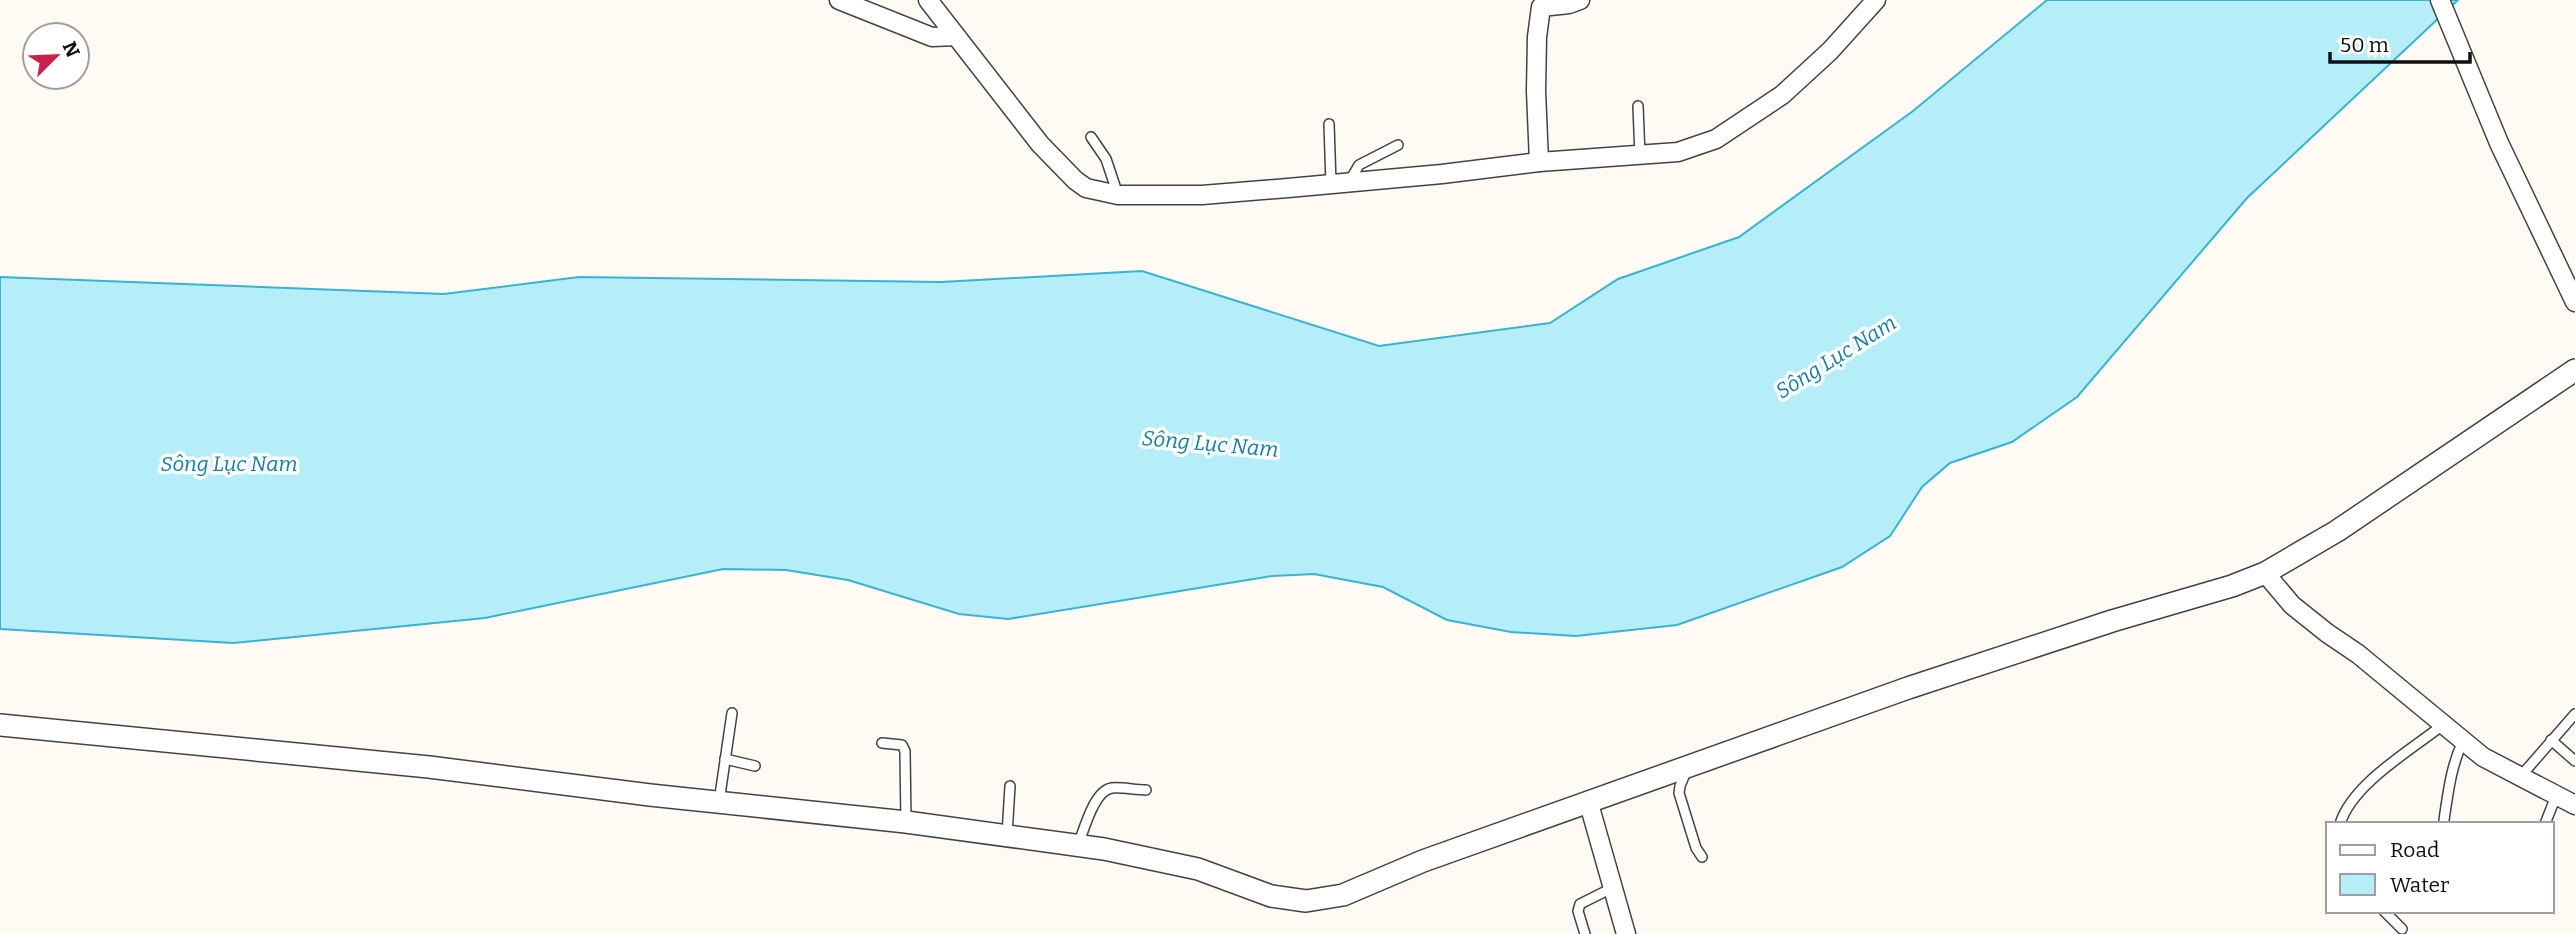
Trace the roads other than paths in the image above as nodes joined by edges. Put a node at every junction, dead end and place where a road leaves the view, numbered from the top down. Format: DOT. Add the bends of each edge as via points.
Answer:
graph roads {
  1 [pos="839,0"];
  2 [pos="928,0"];
  3 [pos="1580,0"];
  4 [pos="1876,0"];
  5 [pos="2440,0"];
  6 [pos="1547,3"];
  7 [pos="956,36"];
  8 [pos="1638,106"];
  9 [pos="1329,124"];
  10 [pos="1091,137"];
  11 [pos="1398,145"];
  12 [pos="1640,156"];
  13 [pos="1539,162"];
  14 [pos="1340,183"];
  15 [pos="1118,195"];
  16 [pos="2575,302"];
  17 [pos="2575,370"];
  18 [pos="2265,573"];
  19 [pos="732,713"];
  20 [pos="2575,714"];
  21 [pos="2444,724"];
  22 [pos="0,725"];
  23 [pos="2551,740"];
  24 [pos="2463,741"];
  25 [pos="882,743"];
  26 [pos="725,759"];
  27 [pos="2575,761"];
  28 [pos="755,766"];
  29 [pos="1688,767"];
  30 [pos="2520,777"];
  31 [pos="1010,786"];
  32 [pos="1146,790"];
  33 [pos="2556,796"];
  34 [pos="719,802"];
  35 [pos="1588,804"];
  36 [pos="2575,805"];
  37 [pos="2444,820"];
  38 [pos="906,822"];
  39 [pos="2341,822"];
  40 [pos="2546,822"];
  41 [pos="1007,835"];
  42 [pos="1077,845"];
  43 [pos="1702,858"];
  44 [pos="1614,887"];
  45 [pos="2386,913"];
  46 [pos="2402,929"];
  47 [pos="1585,934"];
  48 [pos="1626,934"];
  1 -- 7 [label="street" via="932,37"];
  2 -- 7 [label="street"];
  3 -- 6 [label="street"];
  4 -- 12 [label="street" via="1782,95 1733,129 1694,148"];
  5 -- 16 [label="street" via="2499,143"];
  6 -- 13 [label="street" via="1536,91"];
  7 -- 15 [label="street" via="1040,144 1075,180 1086,188"];
  8 -- 12 [label="lane"];
  9 -- 14 [label="lane"];
  10 -- 15 [label="lane" via="1106,159"];
  11 -- 14 [label="lane" via="1359,165"];
  12 -- 13 [label="street"];
  13 -- 14 [label="street"];
  14 -- 15 [label="street" via="1202,195"];
  17 -- 18 [label="street" via="2337,531"];
  18 -- 21 [label="street" via="2292,605"];
  18 -- 29 [label="street" via="1908,688"];
  19 -- 26 [label="lane"];
  20 -- 23 [label="lane"];
  21 -- 24 [label="street"];
  21 -- 39 [label="lane" via="2350,802"];
  22 -- 34 [label="street" via="429,767"];
  23 -- 27 [label="lane"];
  23 -- 30 [label="lane"];
  24 -- 30 [label="street"];
  24 -- 37 [label="lane" via="2449,782"];
  25 -- 38 [label="lane" via="902,746 905,751"];
  26 -- 28 [label="lane"];
  26 -- 34 [label="lane"];
  29 -- 35 [label="street"];
  29 -- 43 [label="lane" via="1679,793"];
  30 -- 33 [label="street"];
  31 -- 41 [label="lane"];
  32 -- 42 [label="lane" via="1102,791"];
  33 -- 36 [label="street"];
  33 -- 40 [label="lane"];
  34 -- 38 [label="street"];
  35 -- 42 [label="street" via="1423,861 1343,895 1306,901 1271,896 1198,869"];
  35 -- 44 [label="street"];
  38 -- 41 [label="street"];
  41 -- 42 [label="street"];
  44 -- 47 [label="lane" via="1580,904"];
  44 -- 48 [label="street"];
  45 -- 46 [label="lane"];
}
